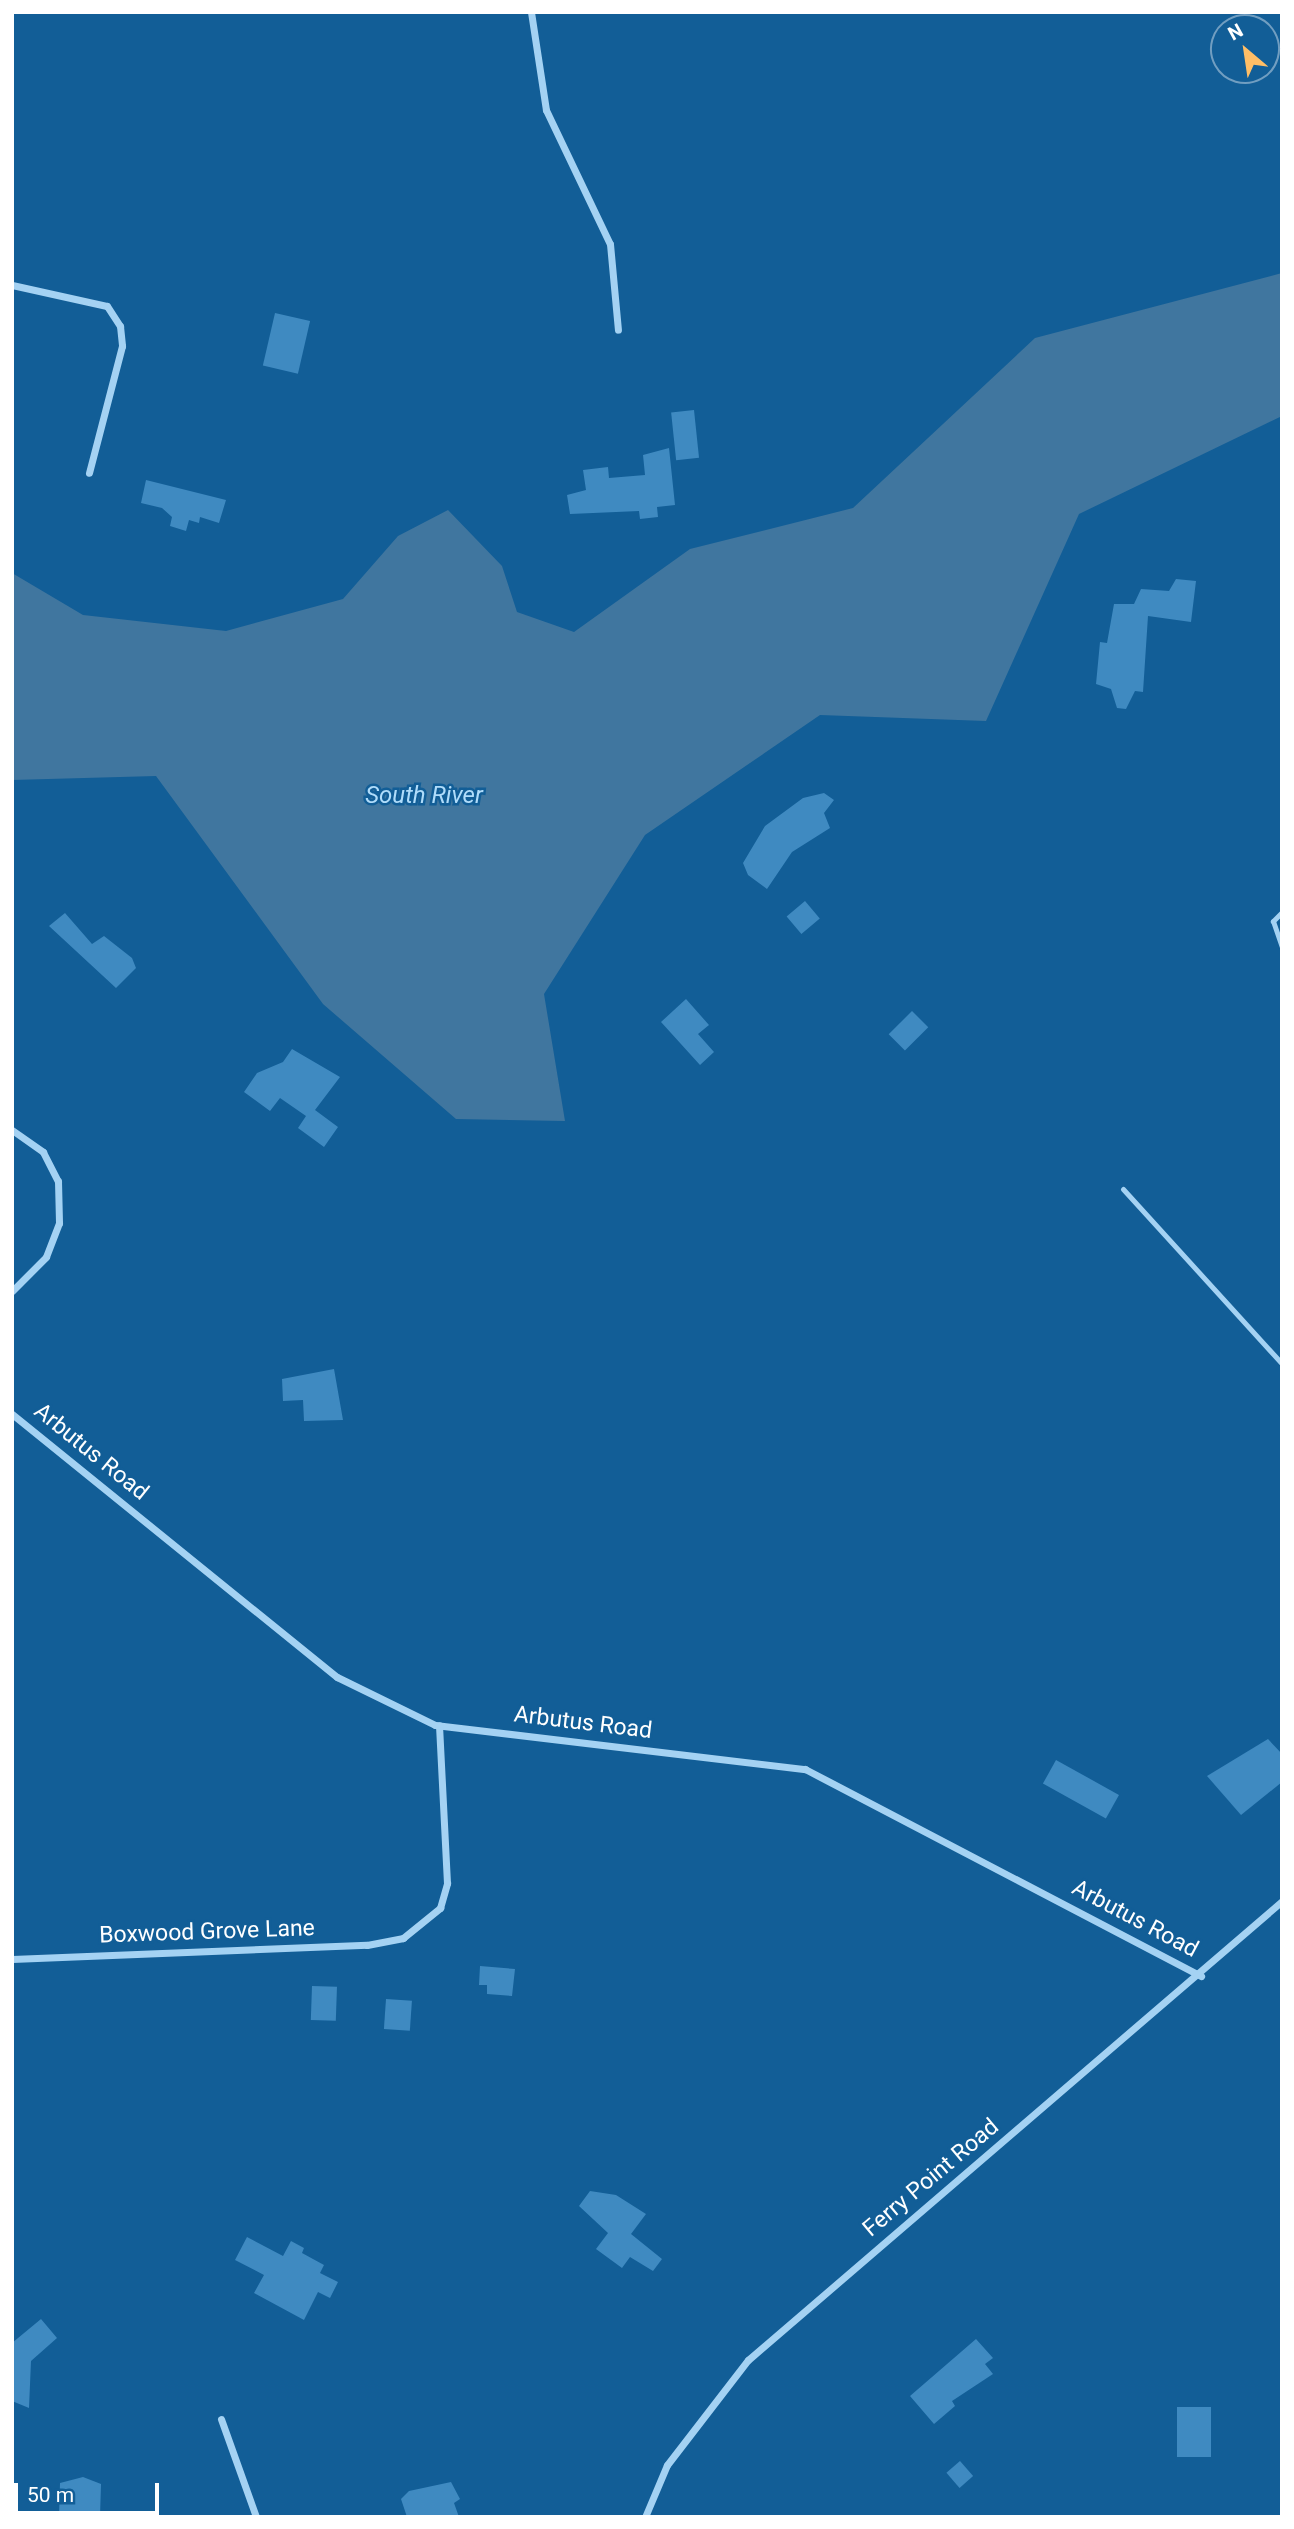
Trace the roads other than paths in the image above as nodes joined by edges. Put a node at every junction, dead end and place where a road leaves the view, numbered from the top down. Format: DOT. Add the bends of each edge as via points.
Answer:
graph roads {
  1 [pos="531,12"];
  2 [pos="12,285"];
  3 [pos="618,330"];
  4 [pos="89,473"];
  5 [pos="1282,912"];
  6 [pos="1282,947"];
  7 [pos="12,1130"];
  8 [pos="1123,1189"];
  9 [pos="12,1291"];
  10 [pos="1282,1364"];
  11 [pos="12,1414"];
  12 [pos="439,1725"];
  13 [pos="1282,1901"];
  14 [pos="12,1959"];
  15 [pos="1201,1976"];
  16 [pos="221,2419"];
  17 [pos="256,2517"];
  18 [pos="645,2517"];
  1 -- 3 [label="street" via="546,110 610,244"];
  2 -- 4 [label="street" via="107,306 120,326 122,346"];
  5 -- 6 [label="lane" via="1273,921"];
  7 -- 9 [label="street" via="43,1152 58,1181 59,1223 46,1257"];
  8 -- 10 [label="lane"];
  11 -- 12 [label="street, Arbutus Road" via="337,1677"];
  12 -- 14 [label="street, Boxwood Grove Lane" via="447,1883 440,1908 403,1938 368,1945"];
  12 -- 15 [label="street, Arbutus Road" via="806,1769"];
  13 -- 15 [label="street, Ferry Point Road"];
  15 -- 18 [label="street, Ferry Point Road" via="748,2360 667,2465"];
  16 -- 17 [label="street"];
}
